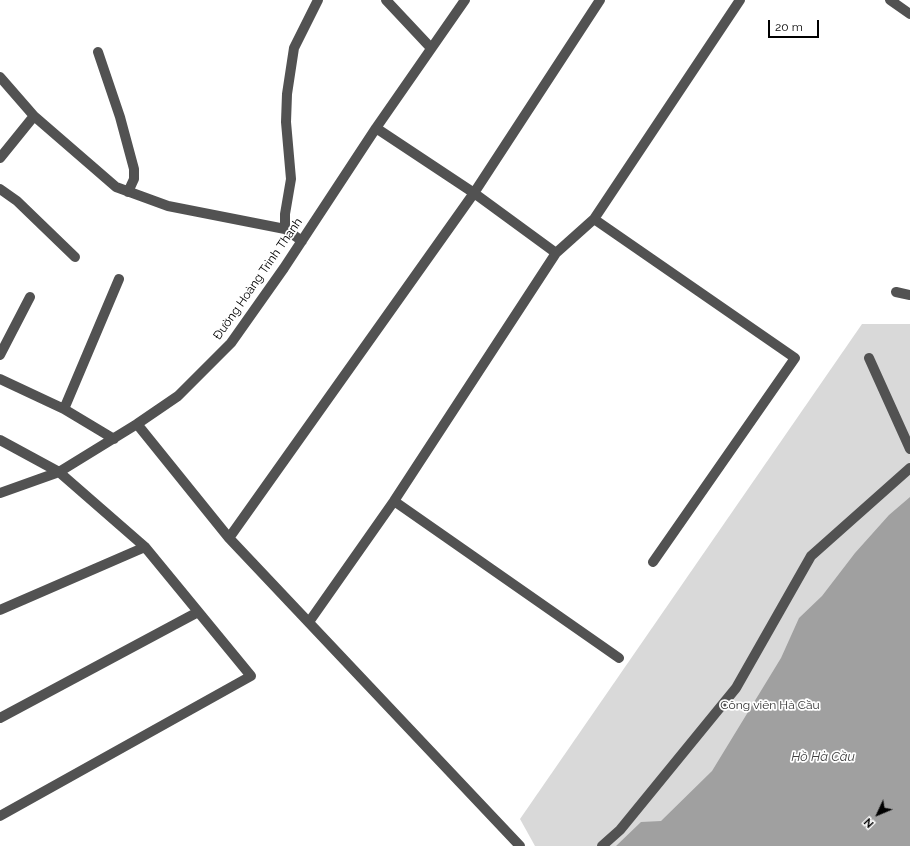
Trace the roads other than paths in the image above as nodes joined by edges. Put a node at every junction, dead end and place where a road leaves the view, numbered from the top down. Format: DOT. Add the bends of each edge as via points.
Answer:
graph roads {
  1 [pos="318,0"];
  2 [pos="386,0"];
  3 [pos="464,0"];
  4 [pos="600,0"];
  5 [pos="740,0"];
  6 [pos="893,2"];
  7 [pos="910,2"];
  8 [pos="910,14"];
  9 [pos="431,48"];
  10 [pos="98,52"];
  11 [pos="0,77"];
  12 [pos="34,116"];
  13 [pos="376,128"];
  14 [pos="0,158"];
  15 [pos="0,189"];
  16 [pos="128,192"];
  17 [pos="474,193"];
  18 [pos="594,219"];
  19 [pos="286,230"];
  20 [pos="302,241"];
  21 [pos="556,254"];
  22 [pos="75,257"];
  23 [pos="119,279"];
  24 [pos="896,292"];
  25 [pos="910,295"];
  26 [pos="30,297"];
  27 [pos="0,355"];
  28 [pos="869,358"];
  29 [pos="0,379"];
  30 [pos="64,409"];
  31 [pos="137,424"];
  32 [pos="114,439"];
  33 [pos="0,440"];
  34 [pos="910,449"];
  35 [pos="910,468"];
  36 [pos="59,472"];
  37 [pos="0,493"];
  38 [pos="394,501"];
  39 [pos="229,538"];
  40 [pos="145,547"];
  41 [pos="653,562"];
  42 [pos="0,610"];
  43 [pos="198,612"];
  44 [pos="309,622"];
  45 [pos="619,658"];
  46 [pos="0,718"];
  47 [pos="0,816"];
  48 [pos="520,846"];
  49 [pos="602,846"];
  1 -- 19 [label="street" via="294,48 286,115 291,180"];
  2 -- 9 [label="street"];
  3 -- 9 [label="street, Đường Hoàng Trình Thanh"];
  4 -- 17 [label="street"];
  5 -- 18 [label="street"];
  6 -- 7 [label="street"];
  6 -- 8 [label="street"];
  9 -- 13 [label="street, Đường Hoàng Trình Thanh"];
  10 -- 16 [label="street" via="134,169 134,179"];
  11 -- 12 [label="street"];
  12 -- 14 [label="street"];
  12 -- 16 [label="street" via="116,187"];
  13 -- 17 [label="street"];
  13 -- 20 [label="street, Đường Hoàng Trình Thanh"];
  15 -- 22 [label="street" via="17,201"];
  16 -- 19 [label="street" via="168,206"];
  17 -- 21 [label="street"];
  17 -- 39 [label="street"];
  18 -- 21 [label="street"];
  18 -- 41 [label="street" via="795,358"];
  19 -- 20 [label="street"];
  20 -- 31 [label="street, Đường Hoàng Trình Thanh" via="231,343 178,396"];
  21 -- 38 [label="street"];
  23 -- 30 [label="street"];
  24 -- 25 [label="street"];
  26 -- 27 [label="street"];
  28 -- 34 [label="street"];
  29 -- 30 [label="street"];
  30 -- 32 [label="street"];
  31 -- 32 [label="street, Đường Hoàng Trình Thanh"];
  31 -- 39 [label="street"];
  32 -- 36 [label="street, Đường Hoàng Trình Thanh"];
  33 -- 36 [label="street"];
  35 -- 49 [label="street" via="811,556 736,688 620,830"];
  36 -- 37 [label="street, Đường Hoàng Trình Thanh"];
  36 -- 40 [label="street"];
  38 -- 44 [label="street"];
  38 -- 45 [label="street"];
  39 -- 44 [label="street"];
  40 -- 42 [label="street"];
  40 -- 43 [label="street"];
  43 -- 46 [label="street"];
  43 -- 47 [label="street" via="251,676"];
  44 -- 48 [label="street"];
}
